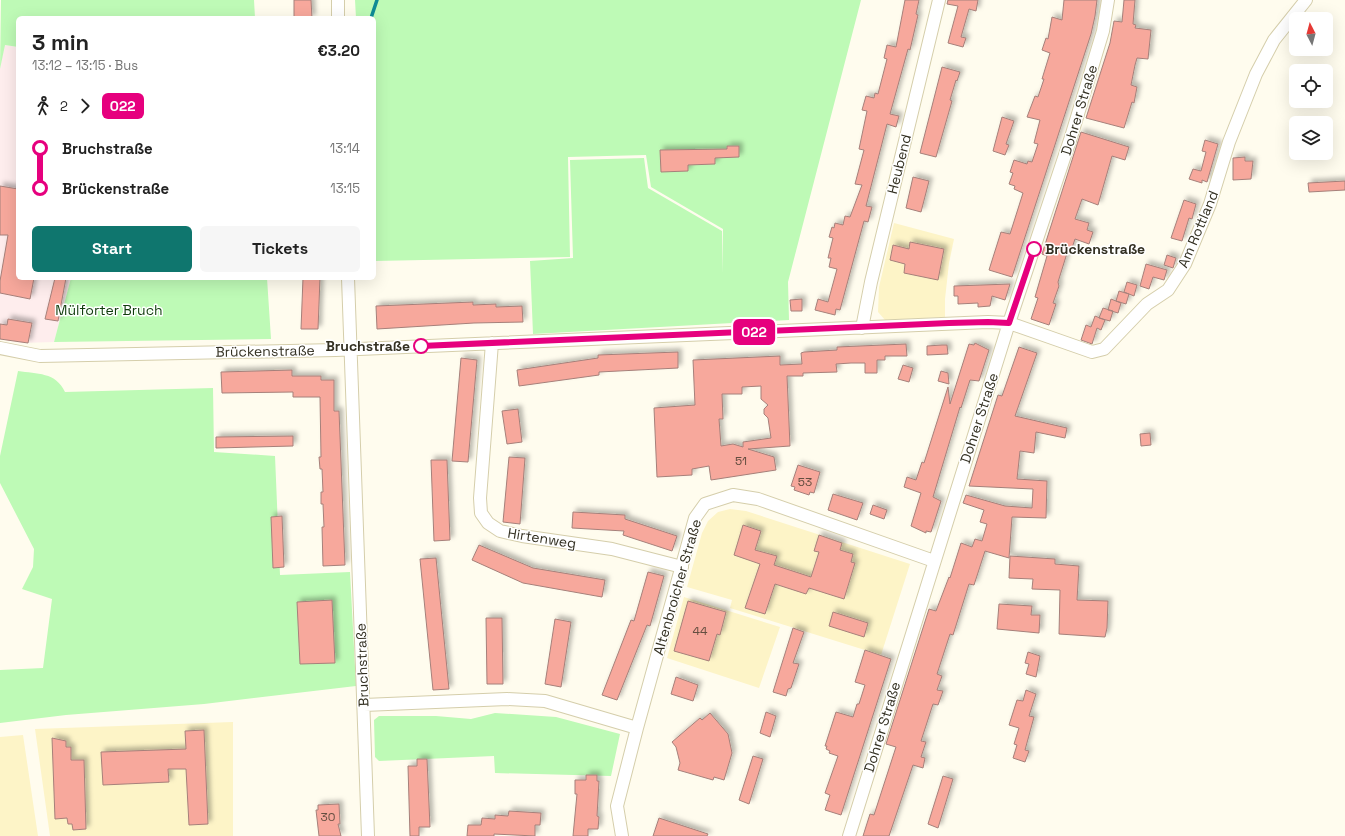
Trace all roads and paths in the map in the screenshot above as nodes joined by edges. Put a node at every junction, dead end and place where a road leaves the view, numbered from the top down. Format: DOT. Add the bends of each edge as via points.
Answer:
graph roads {
  1 [pos="338,0"];
  2 [pos="939,0"];
  3 [pos="1108,0"];
  4 [pos="1306,0"];
  5 [pos="338,16"];
  6 [pos="348,280"];
  7 [pos="1009,323"];
  8 [pos="862,328"];
  9 [pos="492,343"];
  10 [pos="0,348"];
  11 [pos="350,349"];
  12 [pos="934,561"];
  13 [pos="682,567"];
  14 [pos="364,705"];
  15 [pos="637,728"];
  16 [pos="368,836"];
  17 [pos="620,836"];
  18 [pos="849,836"];
  1 -- 5 [label="street"];
  2 -- 8 [label="street, Heubend"];
  3 -- 7 [label="street, Dohrer Straße" via="1103,31 1071,137"];
  4 -- 7 [label="street, Am Rottland" via="1274,40 1256,74 1229,142 1210,204 1185,264 1168,290 1147,304 1104,349 1092,352"];
  6 -- 11 [label="street, Bruchstraße"];
  7 -- 8 [label="street, Brückenstraße"];
  7 -- 12 [label="street, Dohrer Straße"];
  8 -- 9 [label="street, Brückenstraße"];
  9 -- 11 [label="street, Brückenstraße"];
  9 -- 13 [label="street, Hirtenweg" via="480,498 481,513 488,523 500,531 522,536 612,549"];
  10 -- 11 [label="street, Brückenstraße" via="40,356"];
  11 -- 14 [label="street, Bruchstraße"];
  12 -- 13 [label="street, Altenbroicher Straße" via="758,499 733,495 705,504 695,518"];
  12 -- 18 [label="street, Dohrer Straße"];
  13 -- 15 [label="street, Altenbroicher Straße"];
  14 -- 15 [label="street" via="507,699 545,701"];
  14 -- 16 [label="street, Bruchstraße"];
  15 -- 17 [label="street, Altenbroicher Straße" via="617,806"];
}
